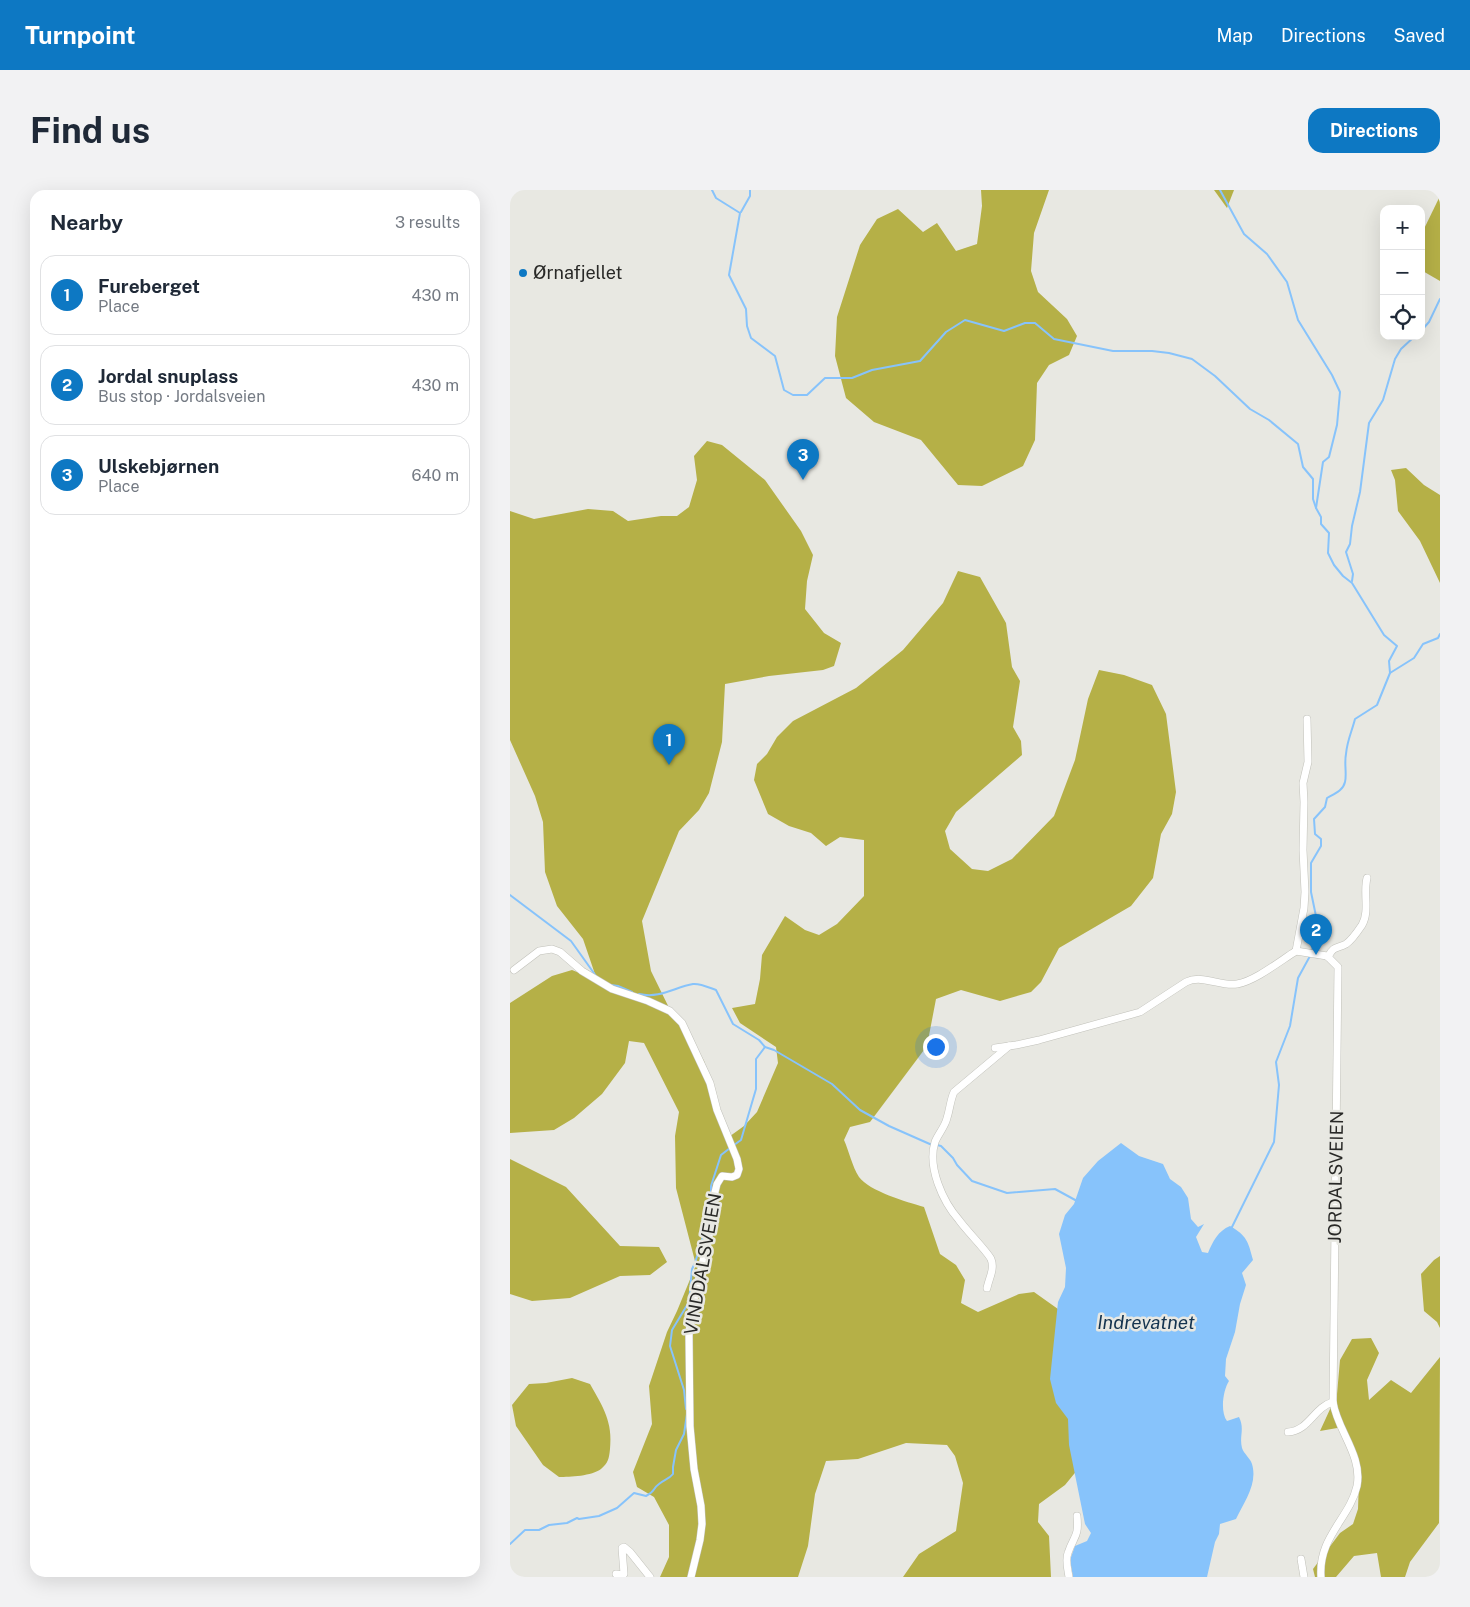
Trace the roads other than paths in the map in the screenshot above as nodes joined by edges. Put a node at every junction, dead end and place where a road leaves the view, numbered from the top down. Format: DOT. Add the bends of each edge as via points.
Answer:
graph roads {
  1 [pos="1307,719"];
  2 [pos="1367,878"];
  3 [pos="1296,951"];
  4 [pos="1328,957"];
  5 [pos="514,970"];
  6 [pos="1010,1046"];
  7 [pos="995,1048"];
  8 [pos="987,1288"];
  9 [pos="1333,1402"];
  10 [pos="1288,1432"];
  11 [pos="1077,1516"];
  12 [pos="1301,1559"];
  13 [pos="616,1574"];
  14 [pos="650,1577"];
  15 [pos="691,1577"];
  16 [pos="1069,1577"];
  17 [pos="1304,1577"];
  18 [pos="1320,1577"];
  1 -- 3 [label="street" via="1308,762 1303,783 1305,892"];
  2 -- 4 [label="street" via="1363,923 1351,940 1334,948"];
  3 -- 4 [label="street"];
  3 -- 6 [label="street" via="1245,982 1225,984 1194,979 1140,1012"];
  4 -- 9 [label="street, JORDALSVEIEN" via="1339,972"];
  5 -- 15 [label="street, VINDDALSVEIEN" via="538,951 552,949 612,989 670,1012 682,1023 705,1072 738,1164 736,1176 722,1176 717,1184 690,1322 690,1426 702,1524"];
  6 -- 7 [label="street"];
  6 -- 8 [label="street" via="954,1092 947,1119 934,1146 938,1188 944,1201 990,1258 992,1271"];
  9 -- 10 [label="street" via="1322,1408 1304,1427"];
  9 -- 18 [label="street, JORDALSVEIEN" via="1358,1477 1354,1494 1325,1547"];
  11 -- 16 [label="street" via="1076,1537 1067,1554"];
  12 -- 17 [label="street"];
  13 -- 14 [label="street" via="624,1574 624,1547"];
}
